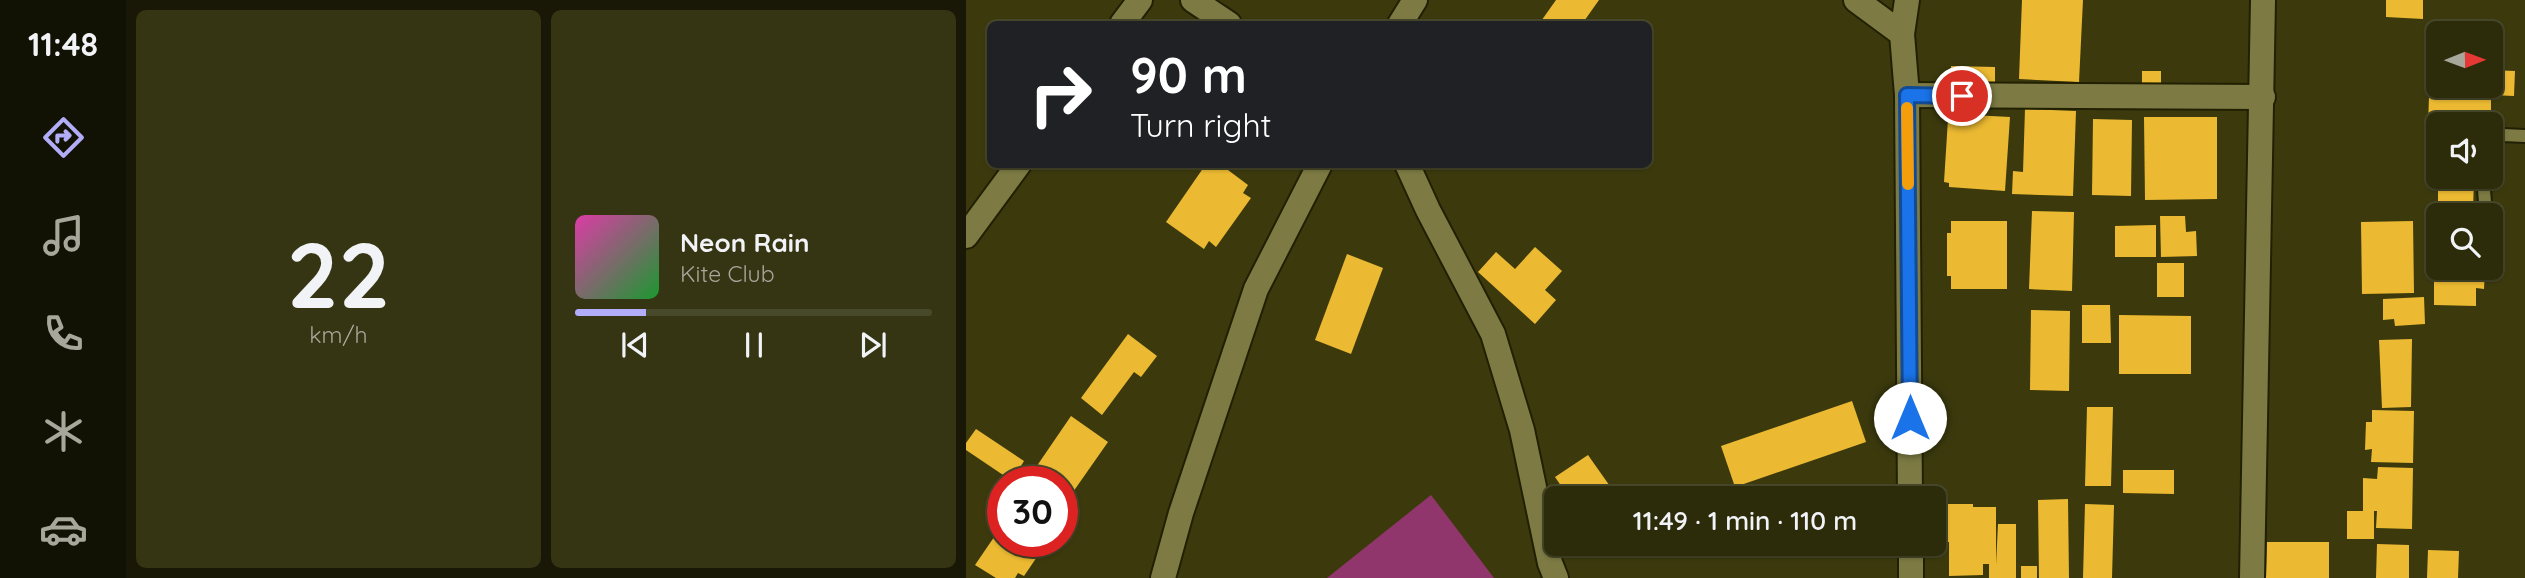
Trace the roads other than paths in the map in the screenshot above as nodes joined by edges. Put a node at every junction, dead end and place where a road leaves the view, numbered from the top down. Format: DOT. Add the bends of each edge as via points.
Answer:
graph roads {
  1 [pos="1140,0"];
  2 [pos="1193,0"];
  3 [pos="1415,0"];
  4 [pos="1856,0"];
  5 [pos="1907,0"];
  6 [pos="2263,0"];
  7 [pos="1124,21"];
  8 [pos="1224,21"];
  9 [pos="1402,21"];
  10 [pos="1902,34"];
  11 [pos="1907,95"];
  12 [pos="2263,97"];
  13 [pos="2503,135"];
  14 [pos="2525,136"];
  15 [pos="1016,168"];
  16 [pos="1318,168"];
  17 [pos="1410,168"];
  18 [pos="966,236"];
  19 [pos="1910,486"];
  20 [pos="1911,556"];
  21 [pos="1163,578"];
  22 [pos="1556,578"];
  23 [pos="1911,578"];
  24 [pos="2252,578"];
  1 -- 7 [label="street"];
  2 -- 8 [label="street"];
  3 -- 9 [label="street"];
  4 -- 10 [label="street"];
  5 -- 10 [label="street"];
  6 -- 12 [label="street"];
  10 -- 11 [label="street"];
  11 -- 12 [label="street"];
  11 -- 19 [label="street"];
  12 -- 24 [label="street"];
  13 -- 14 [label="lane"];
  15 -- 18 [label="street"];
  16 -- 21 [label="street" via="1256,289"];
  17 -- 22 [label="street" via="1493,334 1522,430"];
  20 -- 23 [label="street"];
}
